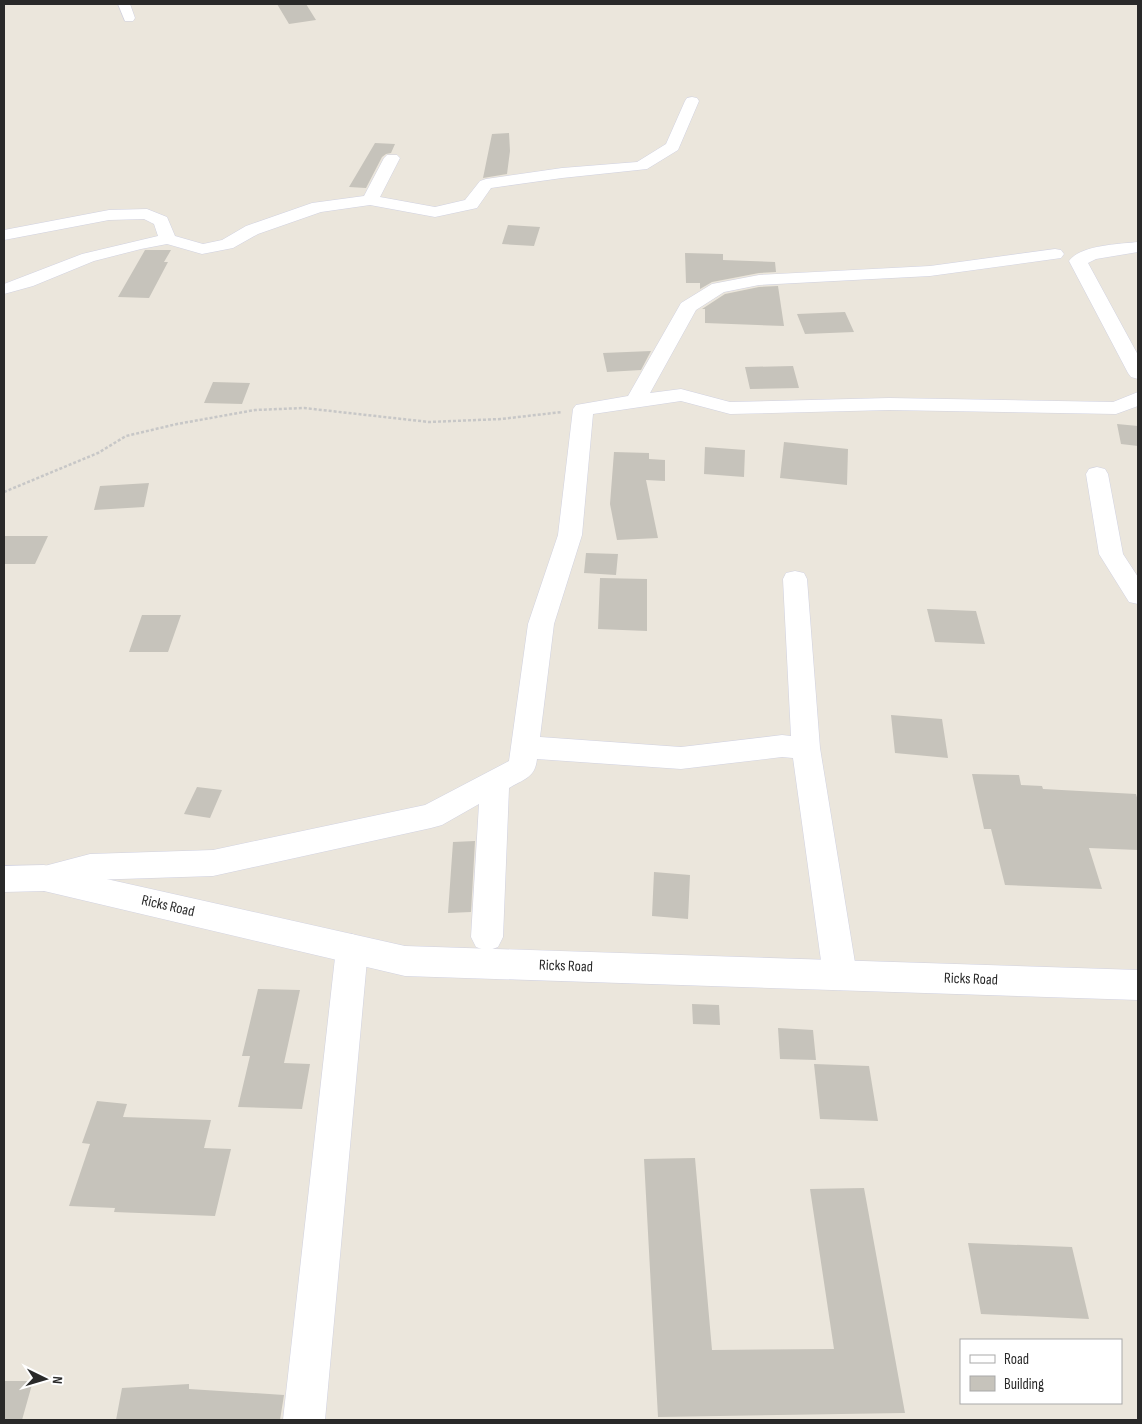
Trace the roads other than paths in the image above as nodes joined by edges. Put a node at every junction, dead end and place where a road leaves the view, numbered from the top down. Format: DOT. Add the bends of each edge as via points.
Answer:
graph roads {
  1 [pos="124,4"];
  2 [pos="128,18"];
  3 [pos="692,101"];
  4 [pos="392,158"];
  5 [pos="370,200"];
  6 [pos="4,235"];
  7 [pos="168,239"];
  8 [pos="1138,247"];
  9 [pos="1055,254"];
  10 [pos="4,289"];
  11 [pos="1138,373"];
  12 [pos="1138,398"];
  13 [pos="635,402"];
  14 [pos="1098,474"];
  15 [pos="795,579"];
  16 [pos="1138,596"];
  17 [pos="525,748"];
  18 [pos="806,748"];
  19 [pos="495,781"];
  20 [pos="44,878"];
  21 [pos="4,880"];
  22 [pos="487,937"];
  23 [pos="352,949"];
  24 [pos="840,975"];
  25 [pos="1138,984"];
  26 [pos="304,1420"];
  1 -- 2 [label="street"];
  3 -- 5 [label="street" via="674,146 641,166 486,184 471,204 435,212"];
  4 -- 5 [label="street"];
  5 -- 7 [label="street" via="318,207 252,230 227,244 202,249"];
  6 -- 7 [label="street" via="110,214 147,214 161,221"];
  7 -- 10 [label="street" via="105,253 34,281"];
  8 -- 11 [label="street" via="1090,254 1078,261"];
  9 -- 13 [label="street" via="930,271 759,280 718,288 688,307"];
  12 -- 13 [label="street" via="1116,408 889,404 730,408 681,395"];
  13 -- 17 [label="street" via="583,410 570,535 541,624"];
  14 -- 16 [label="street" via="1111,554"];
  15 -- 18 [label="street"];
  17 -- 18 [label="street" via="681,758 782,746"];
  17 -- 19 [label="street" via="522,767"];
  18 -- 24 [label="street"];
  19 -- 20 [label="street" via="431,816 213,863 90,866"];
  19 -- 22 [label="street"];
  20 -- 21 [label="street, Ricks Road"];
  20 -- 23 [label="street, Ricks Road"];
  23 -- 24 [label="street, Ricks Road" via="405,961"];
  23 -- 26 [label="street"];
  24 -- 25 [label="street, Ricks Road"];
}
